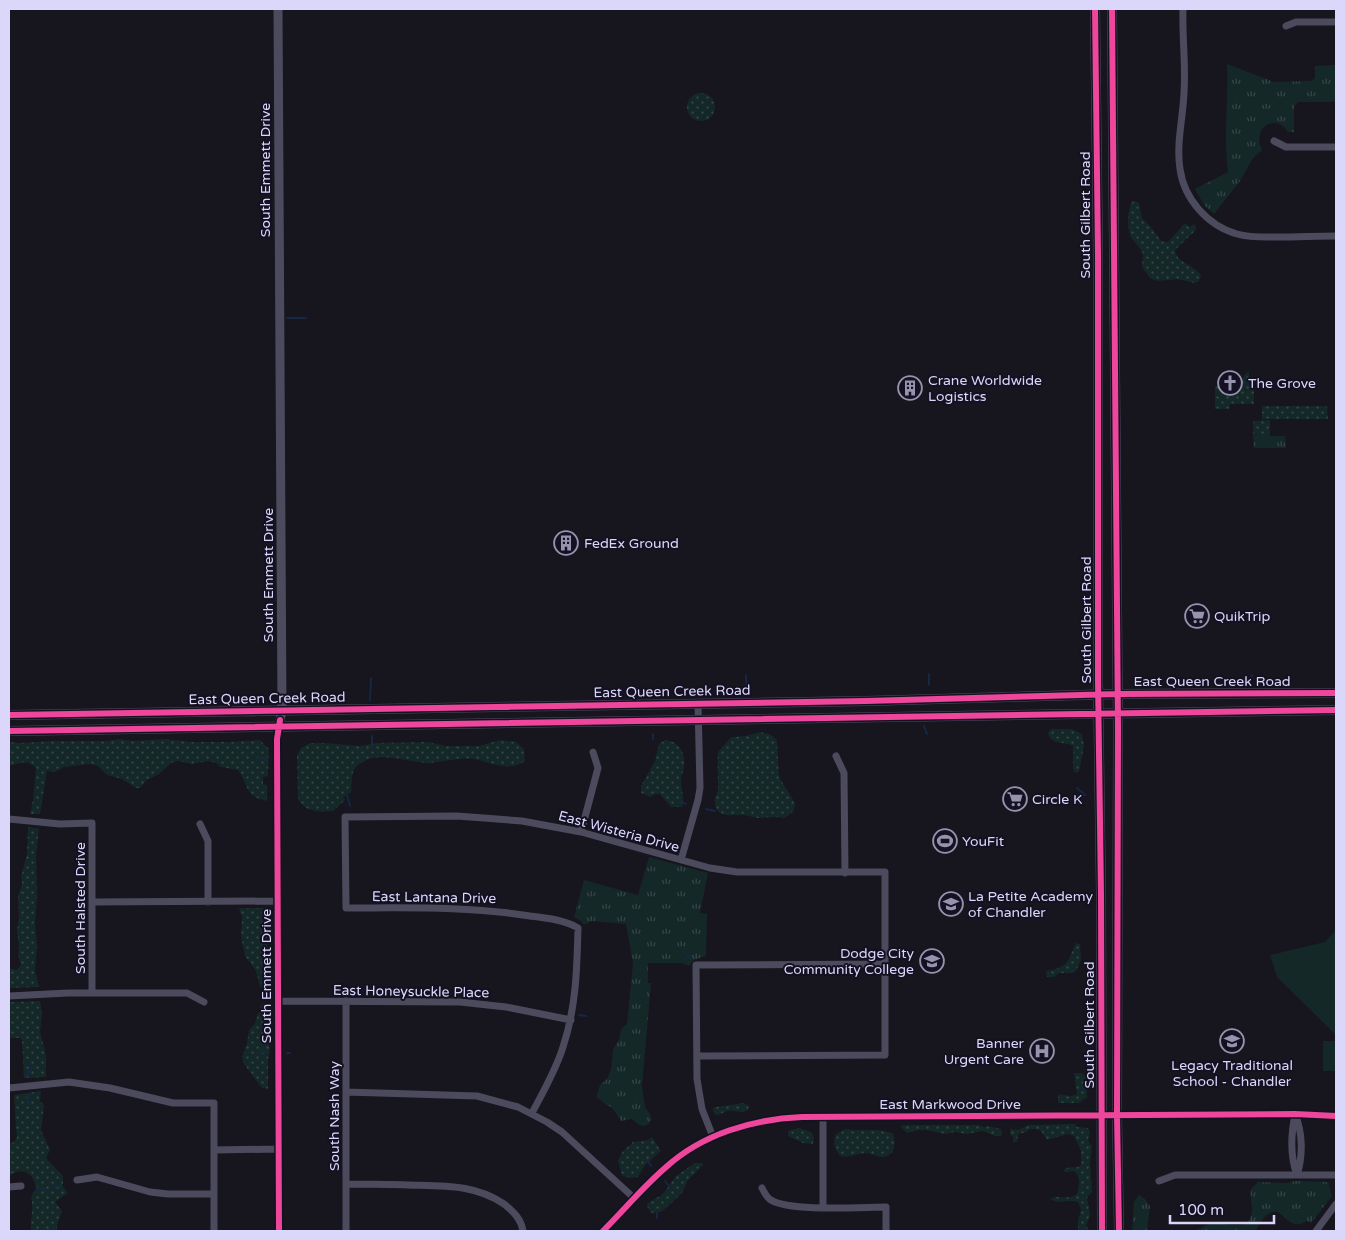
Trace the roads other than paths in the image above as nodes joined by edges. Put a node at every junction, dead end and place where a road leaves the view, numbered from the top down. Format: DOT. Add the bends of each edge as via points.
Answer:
graph roads {
  1 [pos="278,9"];
  2 [pos="1096,9"];
  3 [pos="1112,9"];
  4 [pos="1183,9"];
  5 [pos="1336,22"];
  6 [pos="1286,26"];
  7 [pos="1274,141"];
  8 [pos="1336,147"];
  9 [pos="1336,236"];
  10 [pos="1097,301"];
  11 [pos="1114,301"];
  12 [pos="1099,498"];
  13 [pos="1115,498"];
  14 [pos="1336,693"];
  15 [pos="1118,694"];
  16 [pos="1098,695"];
  17 [pos="908,699"];
  18 [pos="698,703"];
  19 [pos="1336,710"];
  20 [pos="1099,714"];
  21 [pos="1118,714"];
  22 [pos="9,715"];
  23 [pos="908,715"];
  24 [pos="280,719"];
  25 [pos="699,719"];
  26 [pos="9,731"];
  27 [pos="593,752"];
  28 [pos="836,756"];
  29 [pos="9,819"];
  30 [pos="200,824"];
  31 [pos="581,832"];
  32 [pos="681,860"];
  33 [pos="845,873"];
  34 [pos="278,901"];
  35 [pos="92,902"];
  36 [pos="208,902"];
  37 [pos="346,908"];
  38 [pos="884,964"];
  39 [pos="92,993"];
  40 [pos="9,996"];
  41 [pos="278,1001"];
  42 [pos="346,1001"];
  43 [pos="204,1002"];
  44 [pos="571,1020"];
  45 [pos="696,1056"];
  46 [pos="9,1088"];
  47 [pos="346,1092"];
  48 [pos="532,1114"];
  49 [pos="1295,1114"];
  50 [pos="1103,1115"];
  51 [pos="1117,1115"];
  52 [pos="1336,1116"];
  53 [pos="823,1117"];
  54 [pos="713,1137"];
  55 [pos="279,1149"];
  56 [pos="214,1150"];
  57 [pos="1297,1175"];
  58 [pos="1336,1175"];
  59 [pos="77,1180"];
  60 [pos="1159,1181"];
  61 [pos="346,1184"];
  62 [pos="22,1186"];
  63 [pos="9,1187"];
  64 [pos="762,1188"];
  65 [pos="214,1194"];
  66 [pos="634,1198"];
  67 [pos="1336,1204"];
  68 [pos="823,1208"];
  69 [pos="214,1231"];
  70 [pos="279,1231"];
  71 [pos="346,1231"];
  72 [pos="523,1231"];
  73 [pos="603,1231"];
  74 [pos="886,1231"];
  75 [pos="1102,1231"];
  76 [pos="1119,1231"];
  77 [pos="1316,1231"];
  1 -- 24 [label="street, South Emmett Drive"];
  2 -- 10 [label="main road, South Gilbert Road"];
  3 -- 11 [label="main road, South Gilbert Road"];
  4 -- 9 [label="street" via="1184,92 1180,168 1183,181 1199,211 1243,236"];
  5 -- 6 [label="street" via="1296,22"];
  7 -- 8 [label="street" via="1286,147"];
  10 -- 11 [label="main road"];
  10 -- 12 [label="main road, South Gilbert Road"];
  11 -- 13 [label="main road, South Gilbert Road"];
  12 -- 13 [label="main road"];
  12 -- 16 [label="main road, South Gilbert Road"];
  13 -- 15 [label="main road, South Gilbert Road"];
  14 -- 15 [label="main road, East Queen Creek Road"];
  15 -- 16 [label="main road, East Queen Creek Road"];
  15 -- 21 [label="main road, South Gilbert Road"];
  16 -- 17 [label="main road, East Queen Creek Road"];
  16 -- 20 [label="main road, South Gilbert Road"];
  17 -- 18 [label="main road, East Queen Creek Road"];
  17 -- 23 [label="main road"];
  18 -- 24 [label="main road, East Queen Creek Road"];
  18 -- 25 [label="street"];
  19 -- 21 [label="main road, East Queen Creek Road"];
  20 -- 21 [label="main road, East Queen Creek Road"];
  20 -- 23 [label="main road, East Queen Creek Road"];
  20 -- 50 [label="main road, South Gilbert Road"];
  21 -- 51 [label="main road, South Gilbert Road"];
  22 -- 24 [label="main road, East Queen Creek Road"];
  23 -- 25 [label="main road, East Queen Creek Road"];
  24 -- 25 [label="main road, East Queen Creek Road"];
  24 -- 26 [label="main road, East Queen Creek Road"];
  24 -- 34 [label="street, South Emmett Drive" via="276,738"];
  25 -- 32 [label="street" via="698,800"];
  27 -- 31 [label="street" via="598,768"];
  28 -- 33 [label="street" via="844,773"];
  29 -- 35 [label="street, South Halsted Drive" via="60,824 92,823"];
  30 -- 36 [label="street" via="208,841"];
  31 -- 32 [label="street, East Wisteria Drive"];
  31 -- 37 [label="street, East Wisteria Drive" via="492,818 345,817"];
  32 -- 33 [label="street, East Wisteria Drive" via="737,872"];
  33 -- 38 [label="street, East Wisteria Drive" via="885,872"];
  34 -- 36 [label="street"];
  34 -- 41 [label="street, South Emmett Drive"];
  35 -- 36 [label="street"];
  35 -- 39 [label="street, South Halsted Drive"];
  37 -- 44 [label="street, East Lantana Drive" via="475,908 571,924 578,928"];
  38 -- 45 [label="street" via="696,965"];
  38 -- 45 [label="street" via="885,1055"];
  39 -- 40 [label="street"];
  39 -- 43 [label="street" via="187,993"];
  41 -- 42 [label="street, East Honeysuckle Place"];
  41 -- 55 [label="street, South Emmett Drive"];
  42 -- 44 [label="street, East Honeysuckle Place" via="477,1003"];
  42 -- 47 [label="street, South Nash Way"];
  44 -- 48 [label="street" via="558,1062"];
  45 -- 54 [label="street" via="698,1094"];
  46 -- 56 [label="street" via="76,1083 173,1103 214,1103"];
  47 -- 48 [label="street" via="477,1096 504,1102"];
  47 -- 61 [label="street, South Nash Way"];
  48 -- 66 [label="street" via="562,1132"];
  49 -- 51 [label="street, East Markwood Drive"];
  49 -- 52 [label="street, East Markwood Drive"];
  49 -- 57 [label="street" via="1293,1164"];
  50 -- 51 [label="street, East Markwood Drive"];
  50 -- 53 [label="street, East Markwood Drive"];
  50 -- 75 [label="main road, South Gilbert Road"];
  51 -- 76 [label="main road, South Gilbert Road"];
  53 -- 54 [label="street, East Markwood Drive" via="766,1120"];
  53 -- 68 [label="street"];
  54 -- 66 [label="street, East Markwood Drive" via="666,1166"];
  55 -- 56 [label="street"];
  55 -- 70 [label="street, South Emmett Drive"];
  56 -- 65 [label="street"];
  57 -- 58 [label="street"];
  57 -- 60 [label="street" via="1175,1175"];
  59 -- 65 [label="street" via="97,1177 150,1192"];
  61 -- 71 [label="street, South Nash Way"];
  61 -- 72 [label="street" via="467,1188 509,1208 522,1223"];
  62 -- 63 [label="street"];
  64 -- 68 [label="street" via="770,1200"];
  65 -- 69 [label="street"];
  66 -- 73 [label="street, East Markwood Drive"];
  67 -- 77 [label="street"];
  68 -- 74 [label="street" via="886,1207"];
}
